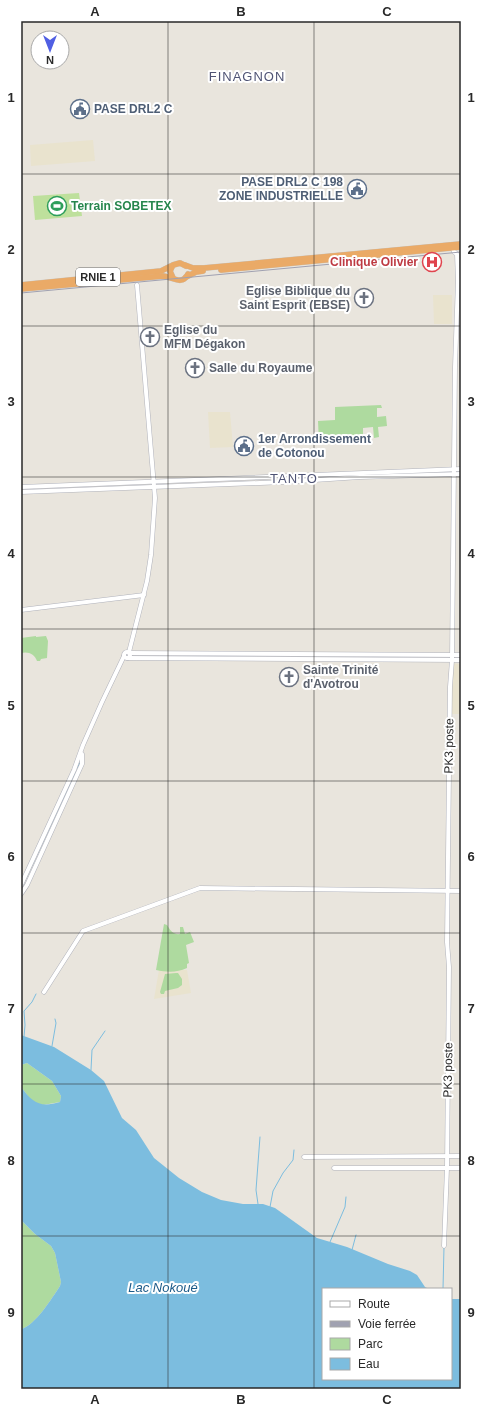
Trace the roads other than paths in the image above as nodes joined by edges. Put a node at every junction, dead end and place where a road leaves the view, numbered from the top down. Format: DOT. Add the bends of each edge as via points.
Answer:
graph roads {
  1 [pos="461,244"];
  2 [pos="461,247"];
  3 [pos="453,248"];
  4 [pos="173,265"];
  5 [pos="185,265"];
  6 [pos="186,277"];
  7 [pos="173,278"];
  8 [pos="137,284"];
  9 [pos="21,285"];
  10 [pos="21,289"];
  11 [pos="461,470"];
  12 [pos="455,472"];
  13 [pos="461,474"];
  14 [pos="154,481"];
  15 [pos="154,486"];
  16 [pos="21,487"];
  17 [pos="21,492"];
  18 [pos="144,595"];
  19 [pos="21,610"];
  20 [pos="127,653"];
  21 [pos="452,654"];
  22 [pos="461,655"];
  23 [pos="452,660"];
  24 [pos="461,660"];
  25 [pos="82,750"];
  26 [pos="23,876"];
  27 [pos="21,885"];
  28 [pos="461,891"];
  29 [pos="448,892"];
  30 [pos="21,894"];
  31 [pos="44,992"];
  32 [pos="448,1156"];
  33 [pos="461,1156"];
  34 [pos="304,1157"];
  35 [pos="334,1168"];
  36 [pos="447,1168"];
  37 [pos="461,1168"];
  38 [pos="444,1246"];
  1 -- 5 [label="highway, RNIE 1" via="204,268"];
  2 -- 3 [label="highway, RNIE 1"];
  3 -- 6 [label="highway, RNIE 1" via="200,272"];
  3 -- 12 [label="street, PK3 poste" via="457,254 458,281"];
  4 -- 5 [label="highway, RNIE 1"];
  4 -- 7 [label="highway" via="170,272"];
  4 -- 9 [label="highway, RNIE 1" via="161,271"];
  5 -- 6 [label="highway" via="188,270"];
  6 -- 7 [label="highway, RNIE 1" via="180,281"];
  7 -- 10 [label="highway, RNIE 1" via="160,276"];
  8 -- 14 [label="street"];
  11 -- 12 [label="street"];
  12 -- 13 [label="street"];
  12 -- 14 [label="street"];
  12 -- 15 [label="street"];
  12 -- 21 [label="street, PK3 poste"];
  14 -- 15 [label="street"];
  14 -- 16 [label="street"];
  15 -- 17 [label="street"];
  15 -- 18 [label="street" via="151,555"];
  18 -- 19 [label="street"];
  18 -- 20 [label="street"];
  20 -- 21 [label="street"];
  20 -- 23 [label="street"];
  20 -- 25 [label="street" via="102,702"];
  21 -- 22 [label="street"];
  21 -- 23 [label="street, PK3 poste"];
  23 -- 24 [label="street"];
  23 -- 29 [label="street, PK3 poste"];
  25 -- 26 [label="street"];
  25 -- 30 [label="street" via="82,764 28,885"];
  26 -- 27 [label="street"];
  28 -- 29 [label="street"];
  29 -- 31 [label="street" via="200,888 83,931"];
  29 -- 32 [label="street, PK3 poste"];
  32 -- 33 [label="street"];
  32 -- 34 [label="street"];
  32 -- 36 [label="street, PK3 poste"];
  35 -- 36 [label="street"];
  36 -- 37 [label="street"];
  36 -- 38 [label="street, PK3 poste"];
}
